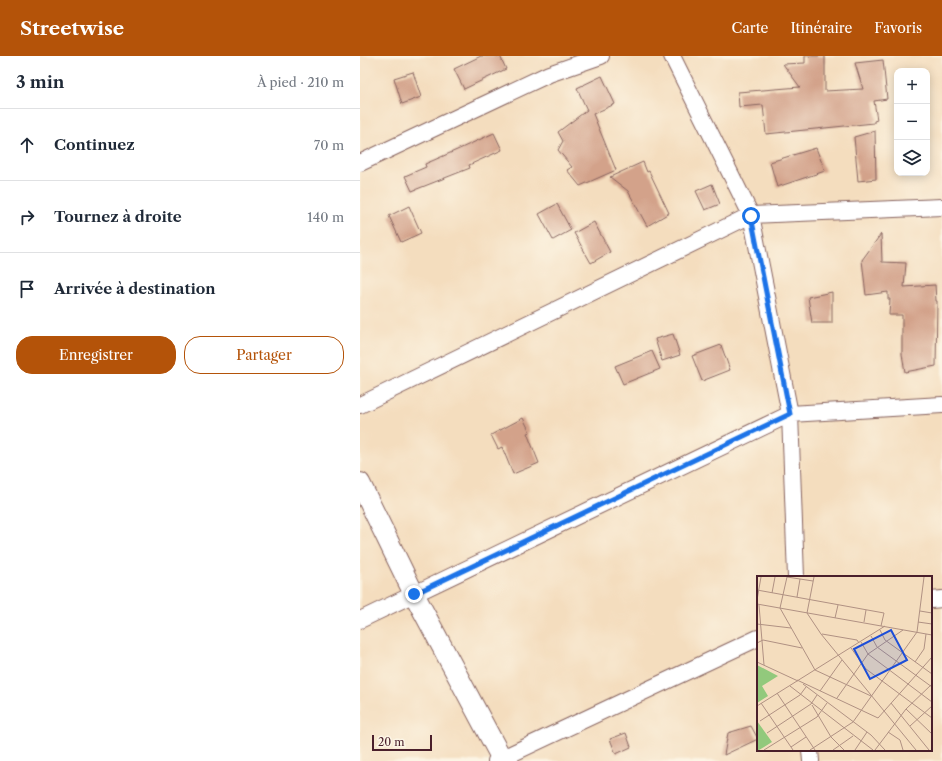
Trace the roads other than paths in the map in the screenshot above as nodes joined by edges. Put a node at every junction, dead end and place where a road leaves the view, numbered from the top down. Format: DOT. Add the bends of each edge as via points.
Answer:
graph roads {
  1 [pos="601,56"];
  2 [pos="672,56"];
  3 [pos="360,163"];
  4 [pos="942,207"];
  5 [pos="751,216"];
  6 [pos="360,405"];
  7 [pos="942,405"];
  8 [pos="790,414"];
  9 [pos="360,483"];
  10 [pos="796,576"];
  11 [pos="414,594"];
  12 [pos="942,599"];
  13 [pos="932,600"];
  14 [pos="360,620"];
  15 [pos="757,638"];
  16 [pos="810,751"];
  17 [pos="500,760"];
  18 [pos="811,761"];
  1 -- 3 [label="street" via="549,74"];
  2 -- 5 [label="street"];
  4 -- 5 [label="street"];
  5 -- 6 [label="street"];
  5 -- 8 [label="street"];
  7 -- 8 [label="street"];
  8 -- 10 [label="street"];
  8 -- 11 [label="street"];
  9 -- 11 [label="street"];
  11 -- 14 [label="street"];
  11 -- 17 [label="street"];
  12 -- 13 [label="street"];
  15 -- 17 [label="street"];
  16 -- 18 [label="street"];
}
